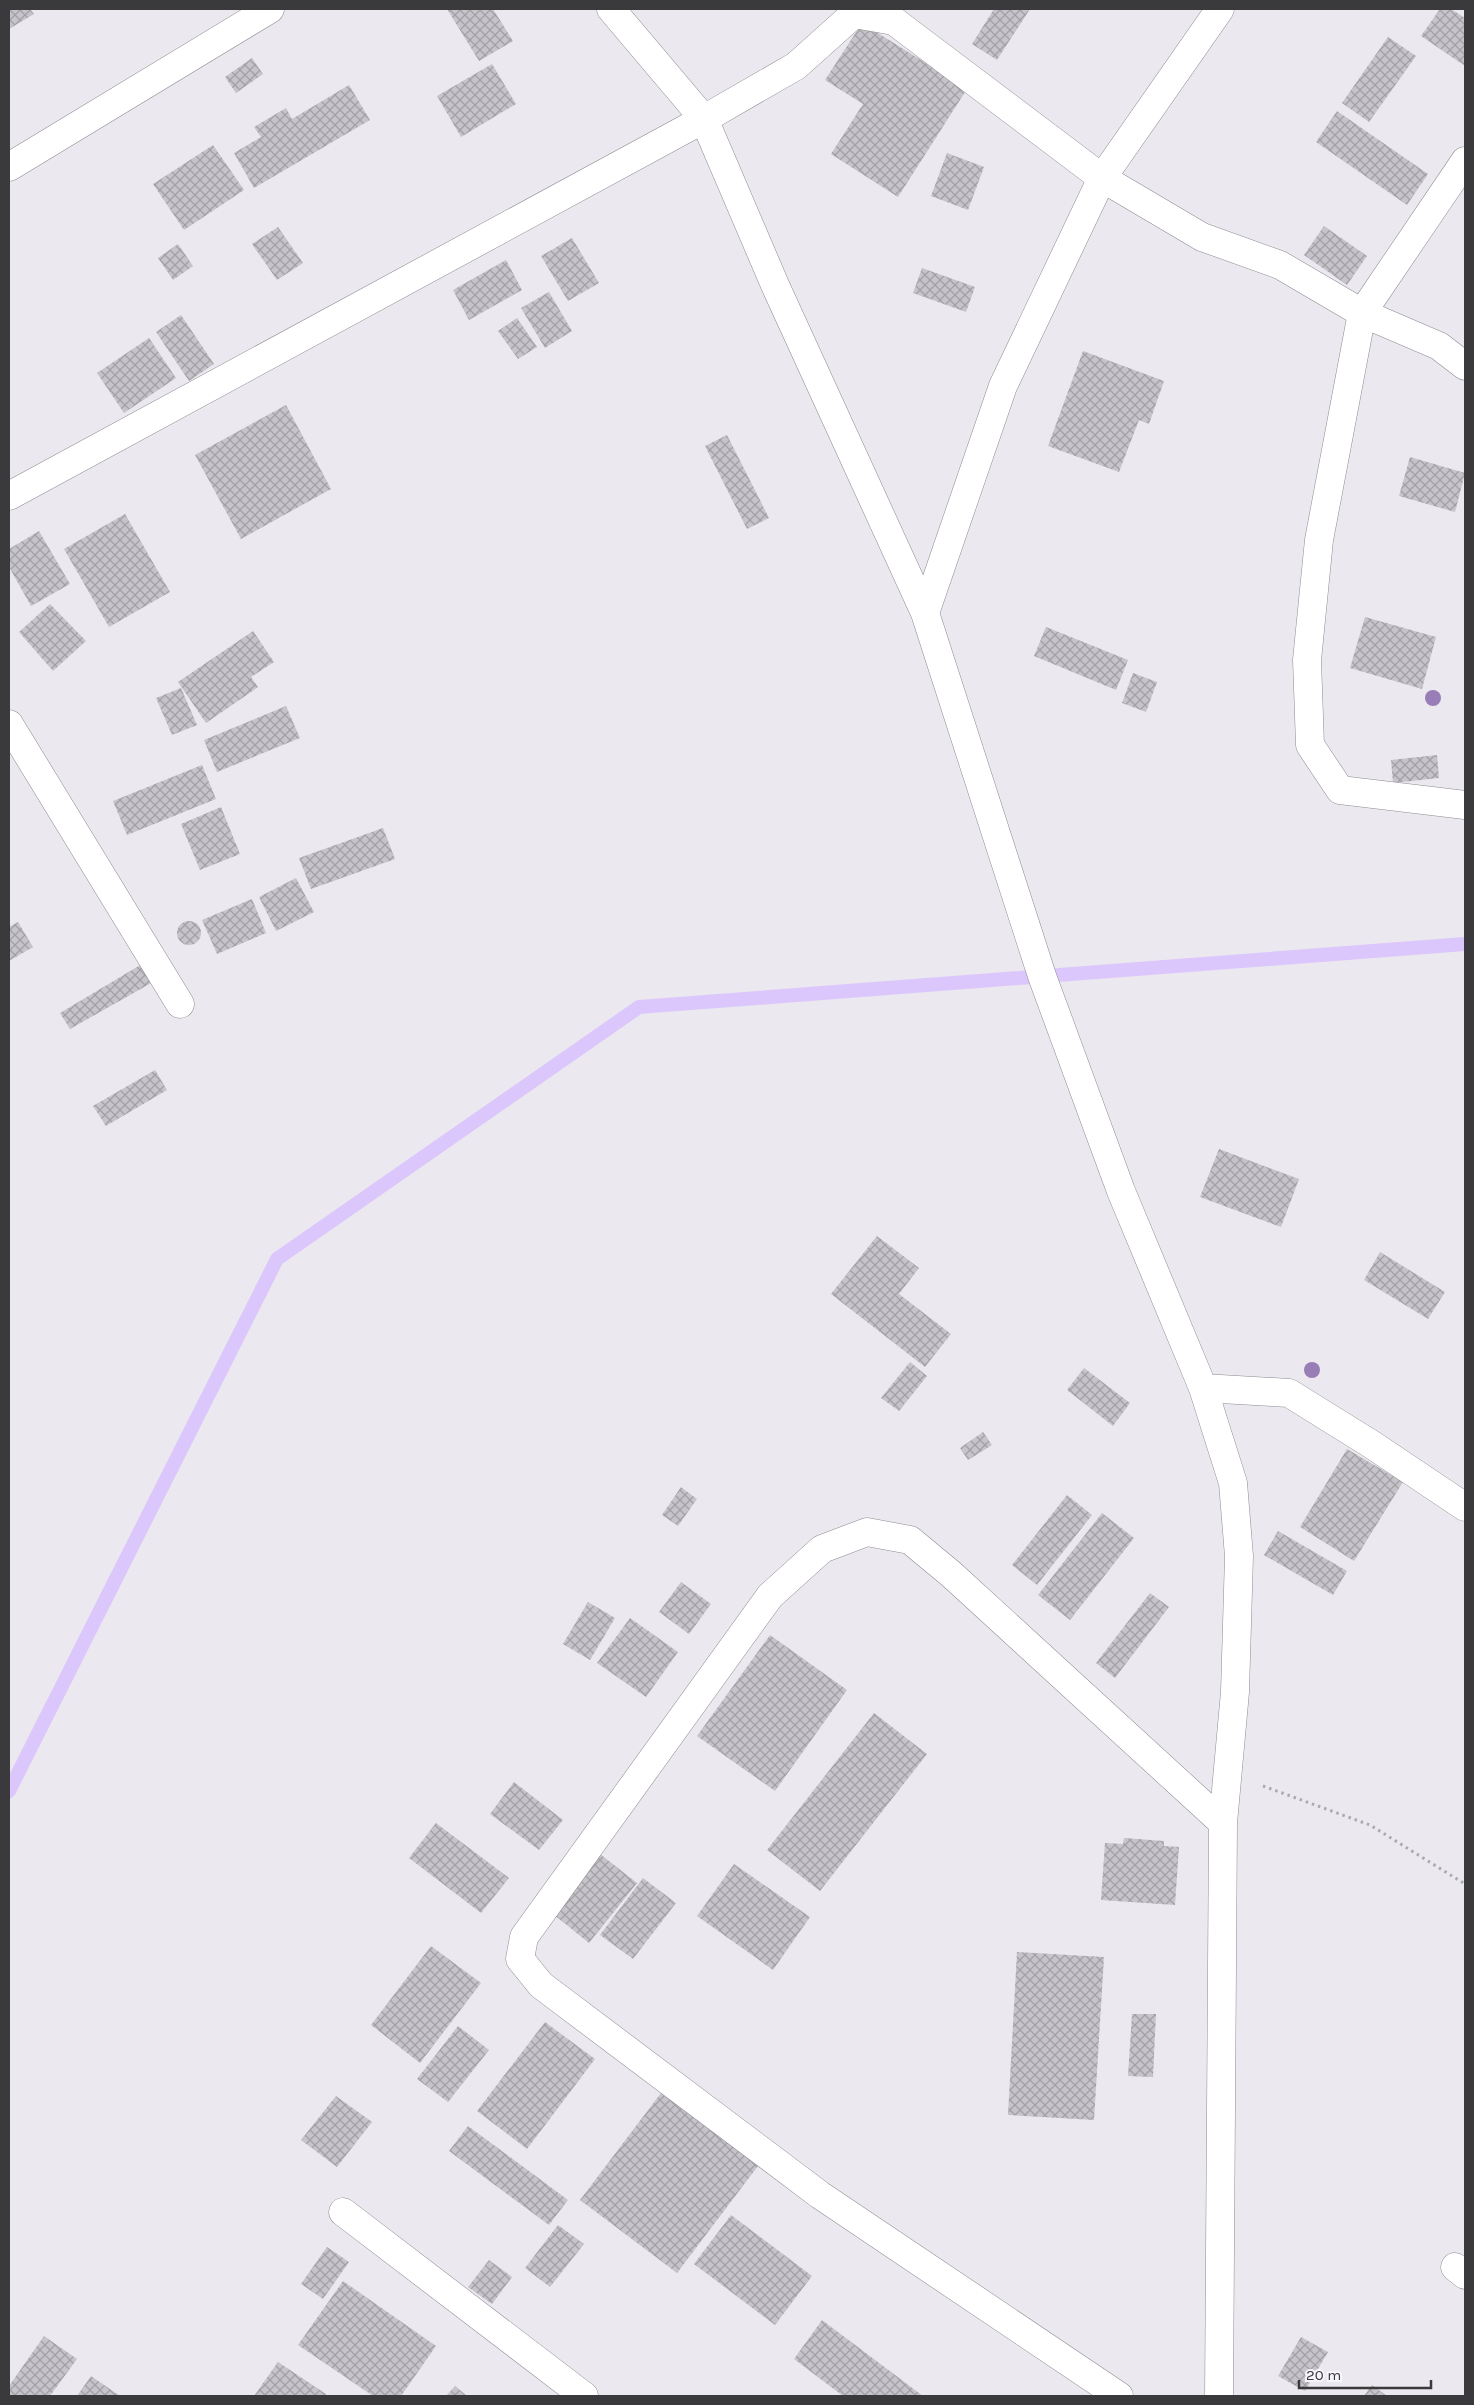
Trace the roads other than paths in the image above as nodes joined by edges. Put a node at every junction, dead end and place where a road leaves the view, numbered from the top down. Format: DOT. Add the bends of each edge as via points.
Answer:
graph roads {
  1 [pos="270,9"];
  2 [pos="610,9"];
  3 [pos="1220,9"];
  4 [pos="704,119"];
  5 [pos="1465,161"];
  6 [pos="9,167"];
  7 [pos="1102,178"];
  8 [pos="1362,313"];
  9 [pos="1465,366"];
  10 [pos="9,496"];
  11 [pos="925,613"];
  12 [pos="9,724"];
  13 [pos="1465,805"];
  14 [pos="180,1004"];
  15 [pos="1202,1388"];
  16 [pos="1465,1507"];
  17 [pos="1223,1822"];
  18 [pos="343,2212"];
  19 [pos="584,2396"];
  20 [pos="1119,2396"];
  21 [pos="1219,2396"];
  1 -- 6 [label="street"];
  2 -- 4 [label="street"];
  3 -- 7 [label="street"];
  4 -- 7 [label="street" via="796,66 854,14 894,21"];
  4 -- 10 [label="street"];
  4 -- 11 [label="street" via="775,285"];
  5 -- 8 [label="street"];
  7 -- 8 [label="street" via="1202,237 1280,265"];
  7 -- 11 [label="street" via="1003,386"];
  8 -- 9 [label="street" via="1439,346"];
  8 -- 13 [label="street" via="1319,540 1307,660 1310,745 1340,790"];
  11 -- 15 [label="street" via="1042,976 1121,1191"];
  12 -- 14 [label="street"];
  15 -- 16 [label="street" via="1289,1393"];
  15 -- 17 [label="street" via="1233,1483 1239,1556 1235,1692"];
  17 -- 20 [label="street" via="917,1545 910,1540 866,1532 822,1549 770,1596 524,1938 520,1959 541,1985 820,2194"];
  17 -- 21 [label="street"];
  18 -- 19 [label="street"];
}
